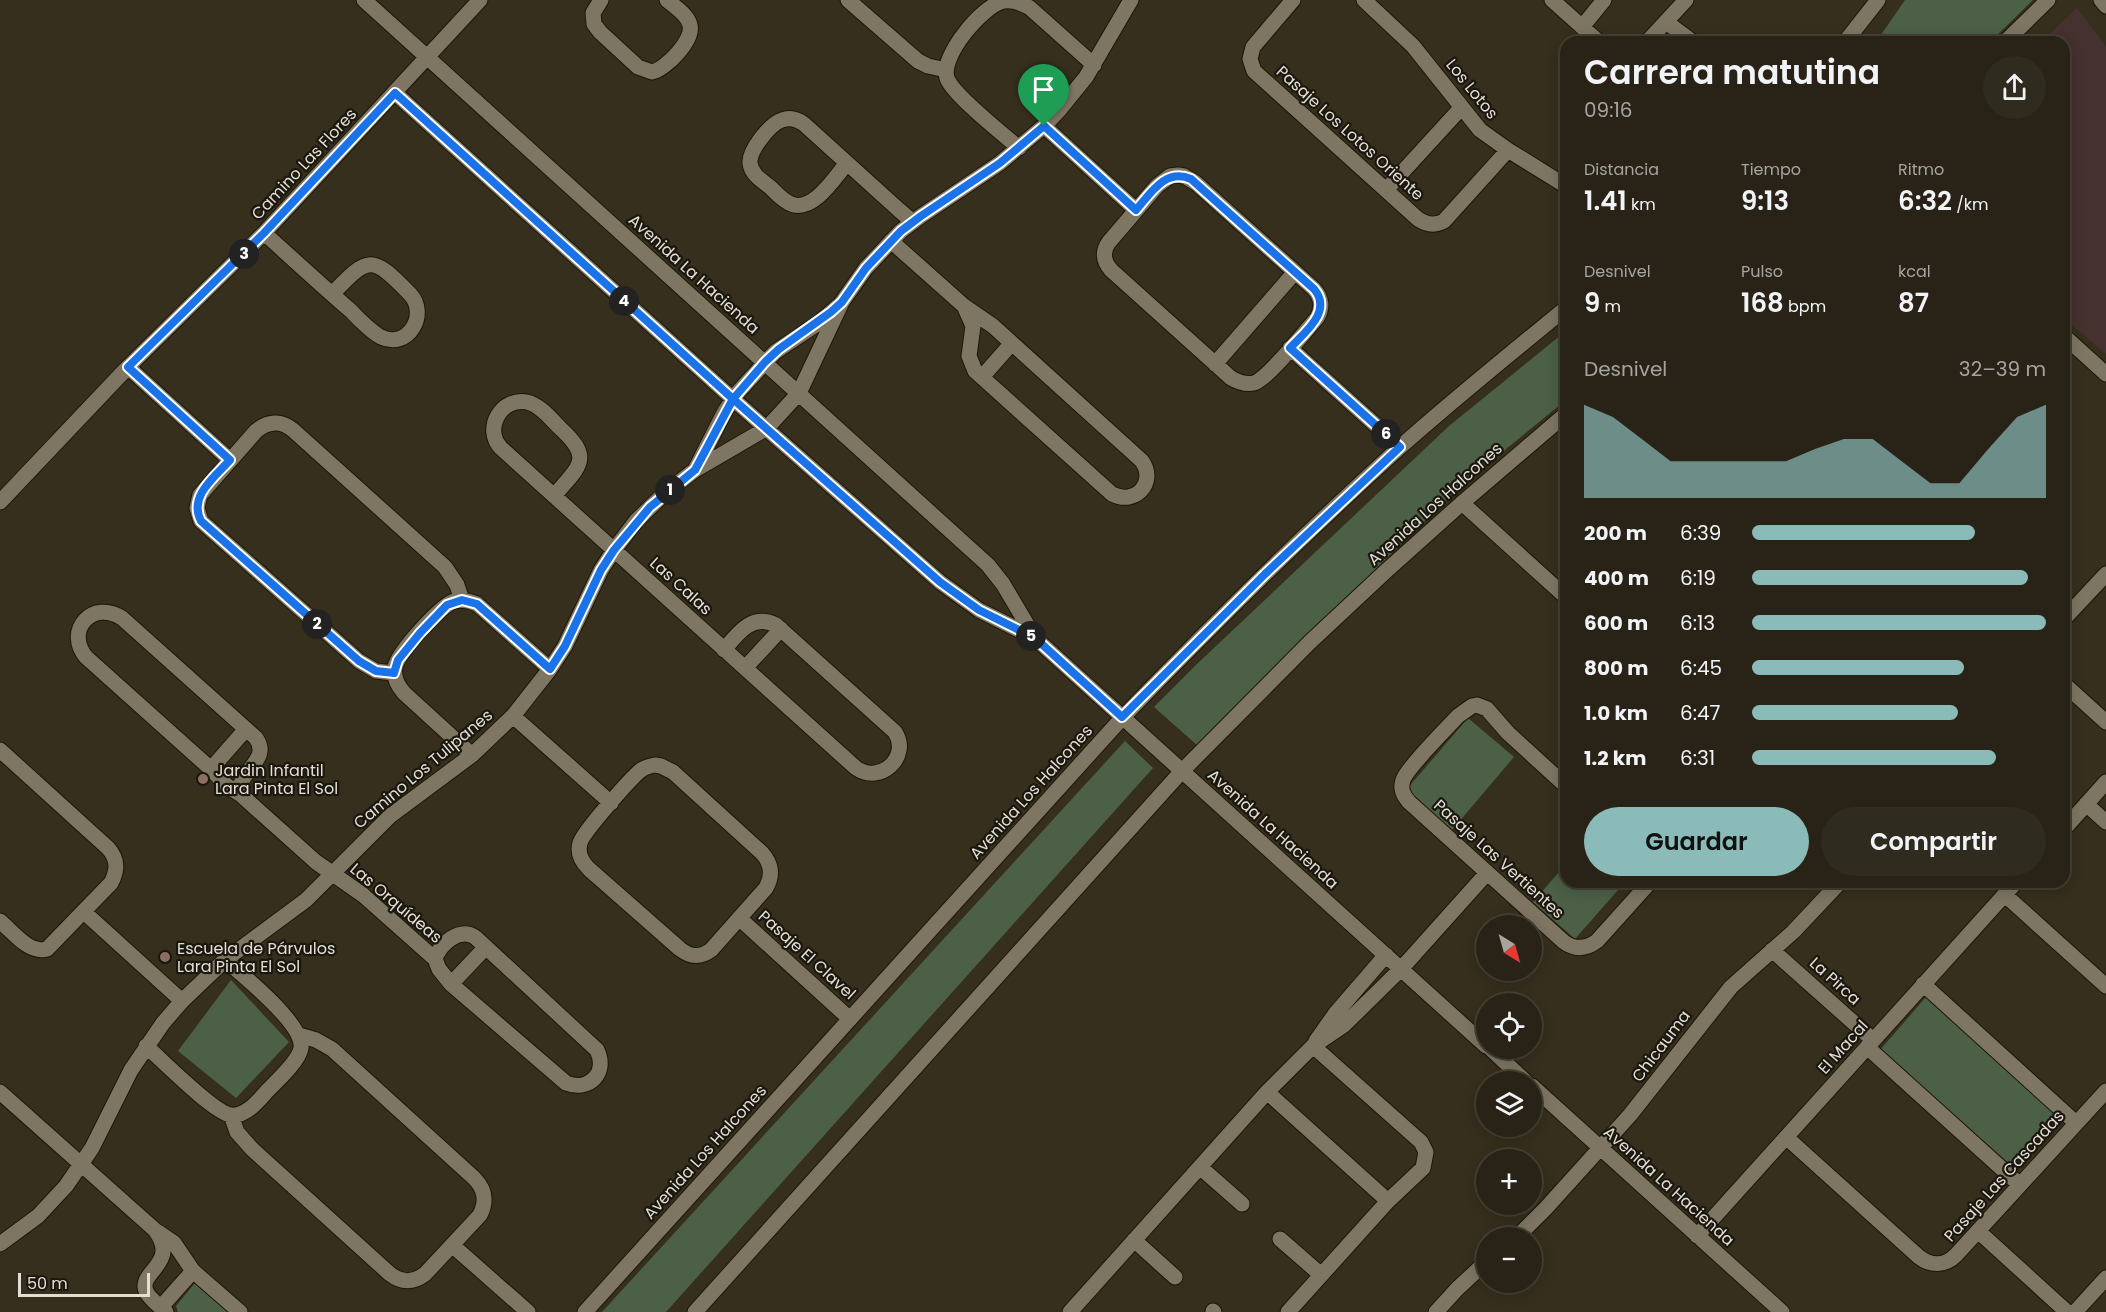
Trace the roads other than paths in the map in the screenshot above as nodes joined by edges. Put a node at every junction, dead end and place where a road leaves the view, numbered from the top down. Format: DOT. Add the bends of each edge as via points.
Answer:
graph roads {
  1 [pos="364,0"];
  2 [pos="480,0"];
  3 [pos="601,0"];
  4 [pos="668,0"];
  5 [pos="848,0"];
  6 [pos="1011,0"];
  7 [pos="1131,0"];
  8 [pos="1293,0"];
  9 [pos="1364,0"];
  10 [pos="1552,0"];
  11 [pos="1604,0"];
  12 [pos="1686,0"];
  13 [pos="1878,0"];
  14 [pos="2048,0"];
  15 [pos="2101,0"];
  16 [pos="2106,6"];
  17 [pos="1666,22"];
  18 [pos="1582,27"];
  19 [pos="1592,36"];
  20 [pos="1653,36"];
  21 [pos="1685,36"];
  22 [pos="1850,36"];
  23 [pos="2011,36"];
  24 [pos="428,58"];
  25 [pos="1094,65"];
  26 [pos="946,70"];
  27 [pos="395,93"];
  28 [pos="1461,108"];
  29 [pos="1044,126"];
  30 [pos="1019,148"];
  31 [pos="1508,150"];
  32 [pos="848,164"];
  33 [pos="1560,182"];
  34 [pos="1386,190"];
  35 [pos="1136,210"];
  36 [pos="913,222"];
  37 [pos="264,233"];
  38 [pos="891,241"];
  39 [pos="1295,272"];
  40 [pos="332,294"];
  41 [pos="842,302"];
  42 [pos="964,306"];
  43 [pos="1560,313"];
  44 [pos="993,326"];
  45 [pos="974,333"];
  46 [pos="2070,341"];
  47 [pos="1012,343"];
  48 [pos="1290,348"];
  49 [pos="765,362"];
  50 [pos="1215,364"];
  51 [pos="128,367"];
  52 [pos="2106,374"];
  53 [pos="982,377"];
  54 [pos="799,393"];
  55 [pos="733,399"];
  56 [pos="1560,419"];
  57 [pos="766,429"];
  58 [pos="710,442"];
  59 [pos="1400,447"];
  60 [pos="723,454"];
  61 [pos="230,460"];
  62 [pos="695,470"];
  63 [pos="554,496"];
  64 [pos="0,502"];
  65 [pos="1462,503"];
  66 [pos="614,550"];
  67 [pos="2106,574"];
  68 [pos="1560,592"];
  69 [pos="462,600"];
  70 [pos="2070,612"];
  71 [pos="781,629"];
  72 [pos="1035,638"];
  73 [pos="724,650"];
  74 [pos="745,668"];
  75 [pos="550,669"];
  76 [pos="394,673"];
  77 [pos="2070,689"];
  78 [pos="513,716"];
  79 [pos="1122,717"];
  80 [pos="2106,722"];
  81 [pos="246,729"];
  82 [pos="0,750"];
  83 [pos="472,755"];
  84 [pos="211,769"];
  85 [pos="1182,771"];
  86 [pos="1560,781"];
  87 [pos="2106,782"];
  88 [pos="240,787"];
  89 [pos="611,804"];
  90 [pos="2086,804"];
  91 [pos="2070,821"];
  92 [pos="2106,822"];
  93 [pos="1487,873"];
  94 [pos="333,874"];
  95 [pos="1645,888"];
  96 [pos="1834,888"];
  97 [pos="2011,888"];
  98 [pos="2005,895"];
  99 [pos="84,912"];
  100 [pos="739,918"];
  101 [pos="0,921"];
  102 [pos="486,947"];
  103 [pos="1772,950"];
  104 [pos="1386,955"];
  105 [pos="435,959"];
  106 [pos="225,960"];
  107 [pos="1401,969"];
  108 [pos="452,984"];
  109 [pos="1923,984"];
  110 [pos="2106,986"];
  111 [pos="182,1000"];
  112 [pos="850,1019"];
  113 [pos="299,1035"];
  114 [pos="1476,1036"];
  115 [pos="1870,1044"];
  116 [pos="146,1046"];
  117 [pos="1313,1046"];
  118 [pos="1501,1059"];
  119 [pos="1514,1071"];
  120 [pos="2106,1090"];
  121 [pos="1268,1092"];
  122 [pos="1542,1095"];
  123 [pos="1,1096"];
  124 [pos="231,1115"];
  125 [pos="2076,1123"];
  126 [pos="1786,1137"];
  127 [pos="1600,1148"];
  128 [pos="82,1165"];
  129 [pos="1200,1167"];
  130 [pos="2020,1185"];
  131 [pos="1388,1201"];
  132 [pos="1242,1204"];
  133 [pos="1527,1227"];
  134 [pos="155,1230"];
  135 [pos="1978,1231"];
  136 [pos="1697,1236"];
  137 [pos="1281,1239"];
  138 [pos="6,1240"];
  139 [pos="1134,1240"];
  140 [pos="452,1245"];
  141 [pos="0,1251"];
  142 [pos="162,1256"];
  143 [pos="189,1266"];
  144 [pos="1476,1271"];
  145 [pos="1320,1274"];
  146 [pos="1175,1277"];
  147 [pos="2106,1278"];
  148 [pos="164,1310"];
  149 [pos="240,1312"];
  150 [pos="528,1312"];
  151 [pos="585,1312"];
  152 [pos="695,1312"];
  153 [pos="1070,1312"];
  154 [pos="1288,1312"];
  155 [pos="1436,1312"];
  156 [pos="1782,1312"];
  157 [pos="2067,1312"];
  158 [pos="2075,1312"];
  1 -- 24 [label="street, Avenida La Hacienda"];
  2 -- 24 [label="street, Camino Las Flores"];
  3 -- 4 [label="street" via="594,13 597,28 638,67 652,72 665,66 690,34 688,18"];
  5 -- 26 [label="street" via="918,61"];
  6 -- 25 [label="street" via="1030,8"];
  6 -- 26 [label="street" via="996,3 980,17 949,56"];
  7 -- 25 [label="street, Camino Los Tulipanes"];
  8 -- 34 [label="street, Pasaje Los Lotos Oriente" via="1253,47 1250,59 1254,71"];
  9 -- 28 [label="street, Los Lotos" via="1413,46"];
  10 -- 18 [label="street"];
  11 -- 18 [label="street"];
  12 -- 17 [label="street"];
  13 -- 22 [label="street"];
  14 -- 23 [label="street"];
  15 -- 16 [label="street"];
  17 -- 20 [label="street"];
  17 -- 21 [label="street"];
  18 -- 19 [label="street"];
  24 -- 27 [label="street, Camino Las Flores"];
  24 -- 49 [label="street, Avenida La Hacienda"];
  25 -- 29 [label="street, Camino Los Tulipanes"];
  26 -- 30 [label="street" via="947,79 958,93"];
  27 -- 37 [label="street, Camino Las Flores"];
  27 -- 55 [label="street, Avenida La Hacienda"];
  28 -- 31 [label="street, Los Lotos" via="1480,130"];
  28 -- 34 [label="street"];
  29 -- 30 [label="street, Camino Los Tulipanes"];
  29 -- 35 [label="street"];
  30 -- 36 [label="street, Camino Los Tulipanes"];
  31 -- 33 [label="street, Los Lotos"];
  31 -- 34 [label="street, Pasaje Los Lotos Oriente" via="1448,217 1434,225 1418,219"];
  32 -- 32 [label="street" via="804,124 788,119 776,123 755,146 750,162 759,178 789,203 801,206 817,198"];
  32 -- 36 [label="street"];
  35 -- 39 [label="street" via="1163,180 1184,176"];
  35 -- 50 [label="street" via="1106,246 1107,266"];
  36 -- 38 [label="street, Camino Los Tulipanes"];
  37 -- 40 [label="street"];
  37 -- 51 [label="street, Camino Las Flores"];
  38 -- 41 [label="street, Camino Los Tulipanes"];
  38 -- 42 [label="street"];
  39 -- 48 [label="street" via="1318,293 1321,309"];
  39 -- 50 [label="street"];
  40 -- 40 [label="street" via="383,338 400,338 416,324 418,308 414,298 375,264 359,267"];
  41 -- 49 [label="street, Camino Los Tulipanes"];
  41 -- 54 [label="street, Camino Los Tulipanes"];
  42 -- 44 [label="street"];
  42 -- 45 [label="street"];
  43 -- 59 [label="street, Avenida Los Halcones"];
  44 -- 45 [label="street"];
  44 -- 47 [label="street"];
  45 -- 53 [label="street" via="970,361"];
  46 -- 52 [label="street"];
  47 -- 53 [label="street"];
  47 -- 53 [label="street" via="1142,461 1148,476 1142,491 1129,498 1112,494"];
  48 -- 50 [label="street" via="1256,382 1236,381"];
  48 -- 59 [label="street"];
  49 -- 54 [label="street, Avenida La Hacienda"];
  49 -- 55 [label="street, Camino Los Tulipanes"];
  51 -- 61 [label="street"];
  51 -- 64 [label="street, Camino Las Flores"];
  54 -- 57 [label="street, Camino Los Tulipanes"];
  54 -- 72 [label="street, Avenida La Hacienda" via="988,565"];
  55 -- 57 [label="street, Avenida La Hacienda"];
  55 -- 58 [label="street, Camino Los Tulipanes"];
  56 -- 65 [label="street, Avenida Los Halcones"];
  57 -- 60 [label="street, Camino Los Tulipanes"];
  57 -- 72 [label="street, Avenida La Hacienda" via="954,593"];
  58 -- 60 [label="street"];
  58 -- 62 [label="street, Camino Los Tulipanes"];
  59 -- 79 [label="street, Avenida Los Halcones"];
  60 -- 62 [label="street, Camino Los Tulipanes"];
  61 -- 69 [label="street" via="261,427 274,422 288,425 444,567"];
  61 -- 76 [label="street" via="200,495 196,508 201,521 359,661 376,671"];
  62 -- 66 [label="street, Camino Los Tulipanes" via="650,507"];
  63 -- 63 [label="street, Las Calas" via="494,438 495,419 508,405 520,401 536,405 579,448 580,462"];
  63 -- 66 [label="street, Las Calas"];
  65 -- 68 [label="street"];
  65 -- 85 [label="street, Avenida Los Halcones" via="1310,642"];
  66 -- 73 [label="street, Las Calas"];
  66 -- 75 [label="street, Camino Los Tulipanes"];
  67 -- 70 [label="street"];
  69 -- 75 [label="street" via="477,604"];
  69 -- 76 [label="street" via="447,605 420,633 398,660"];
  71 -- 73 [label="street" via="770,622 751,623"];
  71 -- 74 [label="street"];
  71 -- 74 [label="street, Las Calas" via="895,732 900,748 893,763 879,773 861,771"];
  72 -- 79 [label="street, Avenida La Hacienda"];
  73 -- 74 [label="street, Las Calas"];
  75 -- 78 [label="street, Camino Los Tulipanes"];
  76 -- 83 [label="street" via="404,693"];
  77 -- 80 [label="street"];
  78 -- 83 [label="street, Camino Los Tulipanes"];
  78 -- 89 [label="street"];
  79 -- 85 [label="street, Avenida La Hacienda"];
  79 -- 112 [label="street, Avenida Los Halcones"];
  81 -- 84 [label="street"];
  81 -- 84 [label="street" via="122,618 108,612 86,620 78,639 86,657"];
  81 -- 88 [label="street" via="259,743 261,753"];
  82 -- 99 [label="street" via="112,852 116,864 114,877"];
  83 -- 94 [label="street, Camino Los Tulipanes" via="390,816"];
  84 -- 88 [label="street"];
  85 -- 104 [label="street, Avenida La Hacienda"];
  85 -- 152 [label="street, Avenida Los Halcones"];
  86 -- 93 [label="street, Pasaje Las Vertientes" via="1487,709 1477,705 1458,716 1408,771 1402,786 1408,802"];
  87 -- 90 [label="street"];
  88 -- 94 [label="street, Las Orquídeas"];
  89 -- 100 [label="street" via="585,833 579,846 584,864 605,883 690,955 706,953"];
  89 -- 100 [label="street" via="648,767 661,766 673,772 770,864 769,883"];
  90 -- 91 [label="street"];
  90 -- 92 [label="street"];
  93 -- 95 [label="street, Pasaje Las Vertientes" via="1575,948 1592,945"];
  93 -- 107 [label="street"];
  94 -- 105 [label="street, Las Orquídeas" via="363,895"];
  94 -- 106 [label="street, Camino Los Tulipanes" via="294,910"];
  96 -- 103 [label="street, Chicauma"];
  97 -- 98 [label="street, El Macal"];
  98 -- 109 [label="street, El Macal"];
  98 -- 110 [label="street"];
  99 -- 101 [label="street" via="52,946 42,951 31,948"];
  99 -- 111 [label="street"];
  100 -- 112 [label="street, Pasaje El Clavel"];
  102 -- 105 [label="street, Las Orquídeas" via="470,934 459,934"];
  102 -- 108 [label="street"];
  102 -- 108 [label="street, Las Orquídeas" via="597,1050 601,1062 595,1078 585,1085 566,1083"];
  103 -- 115 [label="street, La Pirca"];
  103 -- 127 [label="street, Chicauma" via="1731,987 1647,1095"];
  104 -- 107 [label="street, Avenida La Hacienda"];
  104 -- 117 [label="street"];
  105 -- 108 [label="street, Las Orquídeas"];
  106 -- 111 [label="street, Camino Los Tulipanes"];
  106 -- 113 [label="street" via="278,1008"];
  107 -- 114 [label="street, Avenida La Hacienda"];
  107 -- 117 [label="street" via="1344,1026"];
  109 -- 115 [label="street, El Macal"];
  109 -- 125 [label="street"];
  111 -- 116 [label="street, Camino Los Tulipanes"];
  112 -- 151 [label="street, Avenida Los Halcones"];
  113 -- 124 [label="street" via="301,1050 295,1060 254,1105"];
  113 -- 140 [label="street" via="332,1049 480,1183 483,1209"];
  115 -- 126 [label="street, El Macal"];
  115 -- 130 [label="street, La Pirca"];
  116 -- 124 [label="street" via="212,1105"];
  116 -- 128 [label="street, Camino Los Tulipanes"];
  117 -- 121 [label="street"];
  117 -- 131 [label="street" via="1424,1147 1423,1168"];
  118 -- 119 [label="street, Avenida La Hacienda"];
  120 -- 125 [label="street, Pasaje Las Cascadas"];
  121 -- 129 [label="street"];
  121 -- 131 [label="street"];
  122 -- 127 [label="street, Avenida La Hacienda"];
  123 -- 128 [label="street"];
  124 -- 140 [label="street" via="243,1141 395,1278 420,1278"];
  125 -- 130 [label="street, Pasaje Las Cascadas"];
  126 -- 135 [label="street, Pasaje Las Cascadas" via="1924,1261 1938,1264 1951,1260"];
  126 -- 136 [label="street, El Macal"];
  127 -- 133 [label="street, Chicauma"];
  127 -- 136 [label="street, Avenida La Hacienda"];
  128 -- 134 [label="street"];
  128 -- 138 [label="street, Camino Los Tulipanes" via="38,1216"];
  129 -- 132 [label="street"];
  129 -- 139 [label="street"];
  130 -- 135 [label="street, Pasaje Las Cascadas"];
  131 -- 145 [label="street"];
  134 -- 142 [label="street" via="162,1243"];
  134 -- 143 [label="street" via="174,1243"];
  135 -- 157 [label="street"];
  136 -- 156 [label="street, Avenida La Hacienda"];
  137 -- 145 [label="street"];
  138 -- 141 [label="street, Camino Los Tulipanes"];
  139 -- 146 [label="street"];
  139 -- 153 [label="street"];
  140 -- 150 [label="street"];
  142 -- 143 [label="street" via="175,1257"];
  142 -- 148 [label="street" via="147,1277 146,1290"];
  143 -- 148 [label="street"];
  143 -- 149 [label="street"];
  144 -- 155 [label="street"];
  145 -- 154 [label="street"];
  147 -- 158 [label="street"];
}
